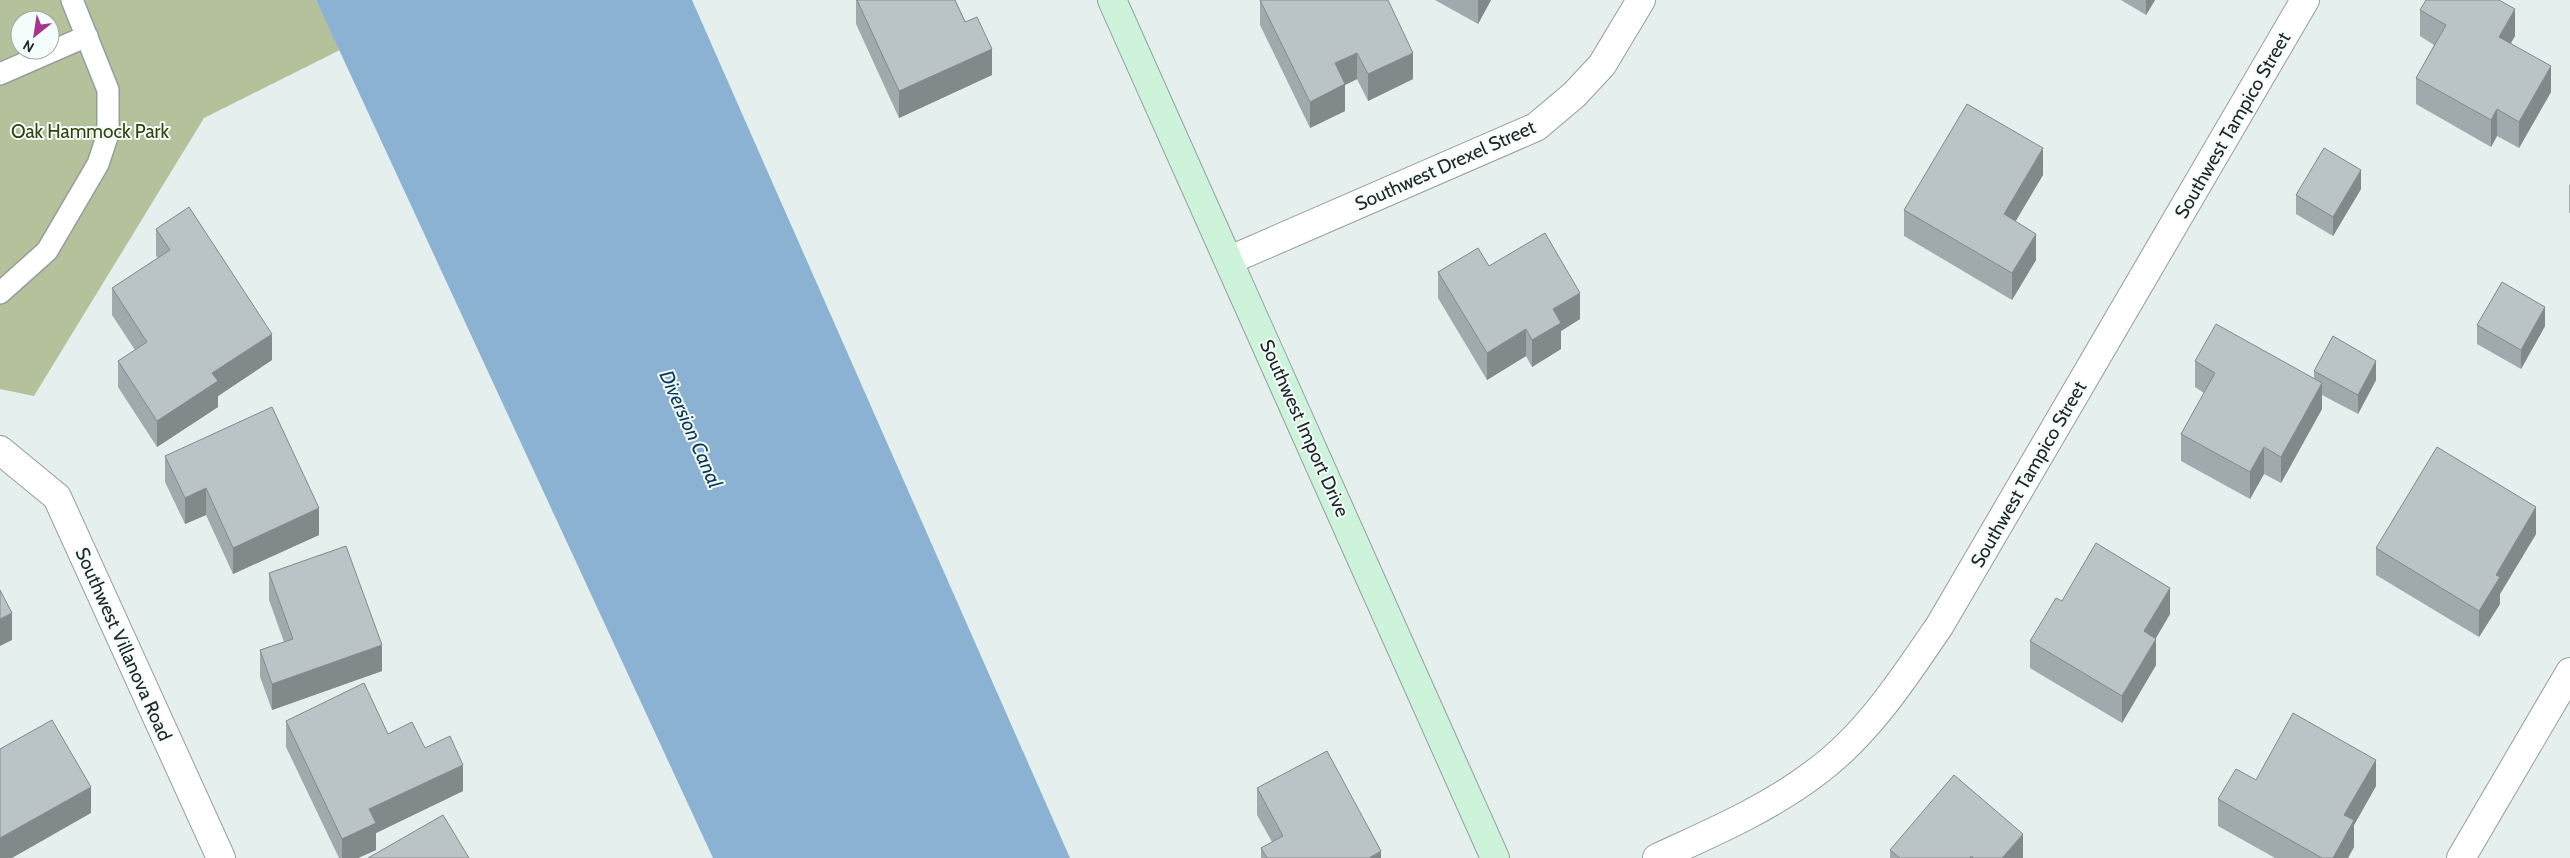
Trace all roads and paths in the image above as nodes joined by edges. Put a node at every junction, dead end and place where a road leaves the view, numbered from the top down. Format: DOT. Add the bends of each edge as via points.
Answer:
graph roads {
  1 [pos="72,0"];
  2 [pos="1112,0"];
  3 [pos="1641,0"];
  4 [pos="2305,0"];
  5 [pos="87,36"];
  6 [pos="0,74"];
  7 [pos="1230,260"];
  8 [pos="0,293"];
  9 [pos="0,450"];
  10 [pos="2570,672"];
  11 [pos="221,858"];
  12 [pos="1495,858"];
  13 [pos="1657,858"];
  14 [pos="2461,858"];
  1 -- 5 [label="lane"];
  2 -- 7 [label="street, Southwest Import Drive"];
  3 -- 7 [label="street, Southwest Drexel Street" via="1602,64 1574,95 1536,127"];
  4 -- 13 [label="street, Southwest Tampico Street" via="1940,625 1899,685 1856,736 1815,773 1746,817"];
  5 -- 6 [label="lane"];
  5 -- 8 [label="lane" via="108,90 108,134 98,164 47,252"];
  7 -- 12 [label="street, Southwest Import Drive"];
  9 -- 11 [label="street, Southwest Villanova Road" via="57,496"];
  10 -- 14 [label="street"];
}
